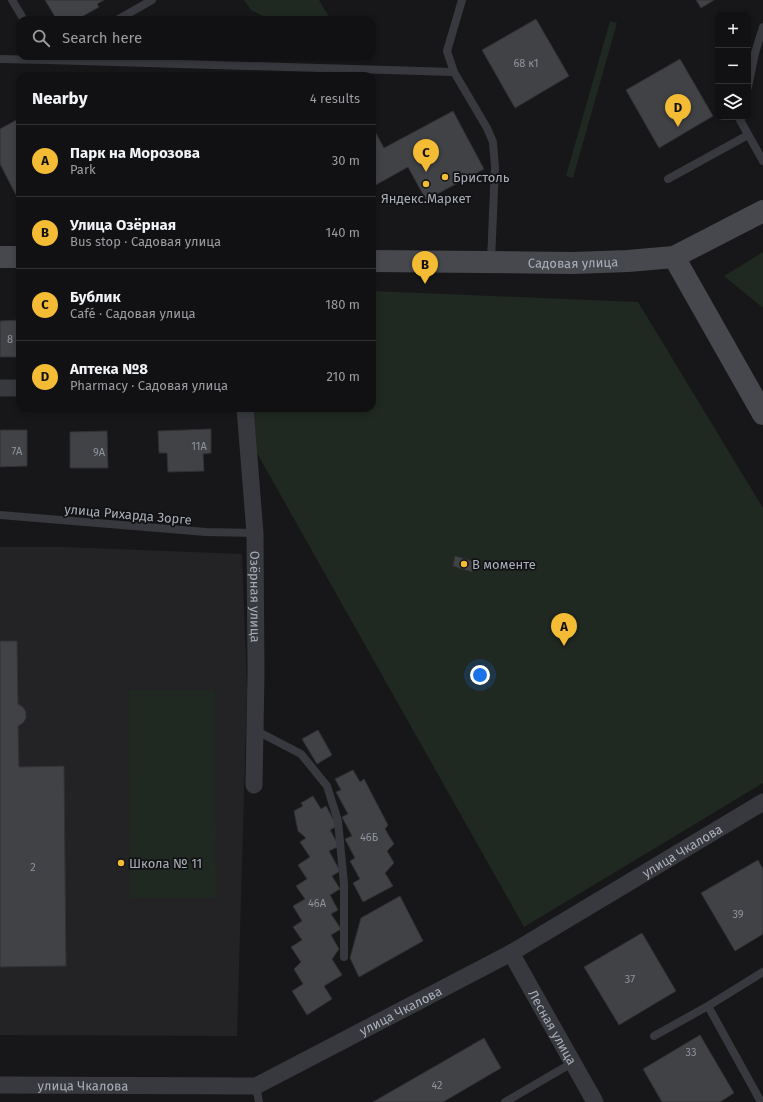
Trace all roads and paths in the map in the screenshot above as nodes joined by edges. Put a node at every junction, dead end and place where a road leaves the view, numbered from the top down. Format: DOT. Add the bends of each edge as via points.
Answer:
graph roads {
  1 [pos="12,0"];
  2 [pos="152,0"];
  3 [pos="462,0"];
  4 [pos="22,16"];
  5 [pos="124,16"];
  6 [pos="763,27"];
  7 [pos="763,49"];
  8 [pos="755,53"];
  9 [pos="16,59"];
  10 [pos="0,60"];
  11 [pos="129,60"];
  12 [pos="454,72"];
  13 [pos="749,84"];
  14 [pos="740,120"];
  15 [pos="748,135"];
  16 [pos="763,161"];
  17 [pos="668,179"];
  18 [pos="763,211"];
  19 [pos="0,257"];
  20 [pos="16,257"];
  21 [pos="674,257"];
  22 [pos="376,261"];
  23 [pos="491,262"];
  24 [pos="0,388"];
  25 [pos="16,388"];
  26 [pos="245,412"];
  27 [pos="763,414"];
  28 [pos="0,515"];
  29 [pos="255,533"];
  30 [pos="255,730"];
  31 [pos="254,785"];
  32 [pos="760,806"];
  33 [pos="511,953"];
  34 [pos="344,957"];
  35 [pos="763,972"];
  36 [pos="708,1006"];
  37 [pos="654,1036"];
  38 [pos="572,1063"];
  39 [pos="0,1085"];
  40 [pos="258,1094"];
  41 [pos="505,1102"];
  42 [pos="595,1102"];
  43 [pos="762,1102"];
  1 -- 4 [label="lane"];
  2 -- 5 [label="lane"];
  3 -- 12 [label="lane" via="447,50"];
  6 -- 8 [label="lane"];
  7 -- 8 [label="lane"];
  8 -- 13 [label="lane"];
  9 -- 10 [label="lane"];
  11 -- 12 [label="lane"];
  12 -- 23 [label="lane" via="493,142 495,167"];
  14 -- 15 [label="lane"];
  15 -- 16 [label="lane"];
  15 -- 17 [label="lane"];
  18 -- 21 [label="street, Садовая улица"];
  19 -- 20 [label="street"];
  21 -- 23 [label="street, Садовая улица" via="573,263"];
  21 -- 27 [label="street"];
  22 -- 23 [label="street, Садовая улица"];
  24 -- 25 [label="street"];
  26 -- 29 [label="street, Озёрная улица"];
  28 -- 29 [label="lane, улица Рихарда Зорге" via="206,532"];
  29 -- 30 [label="street, Озёрная улица"];
  30 -- 31 [label="street, Озёрная улица"];
  30 -- 34 [label="lane" via="301,754 327,786 338,822 344,884"];
  32 -- 33 [label="street, улица Чкалова"];
  33 -- 38 [label="street, Лесная улица"];
  33 -- 40 [label="street, улица Чкалова"];
  35 -- 36 [label="lane"];
  36 -- 37 [label="lane"];
  36 -- 43 [label="lane"];
  38 -- 41 [label="lane"];
  38 -- 42 [label="street, Лесная улица"];
  39 -- 40 [label="street, улица Чкалова"];
}
